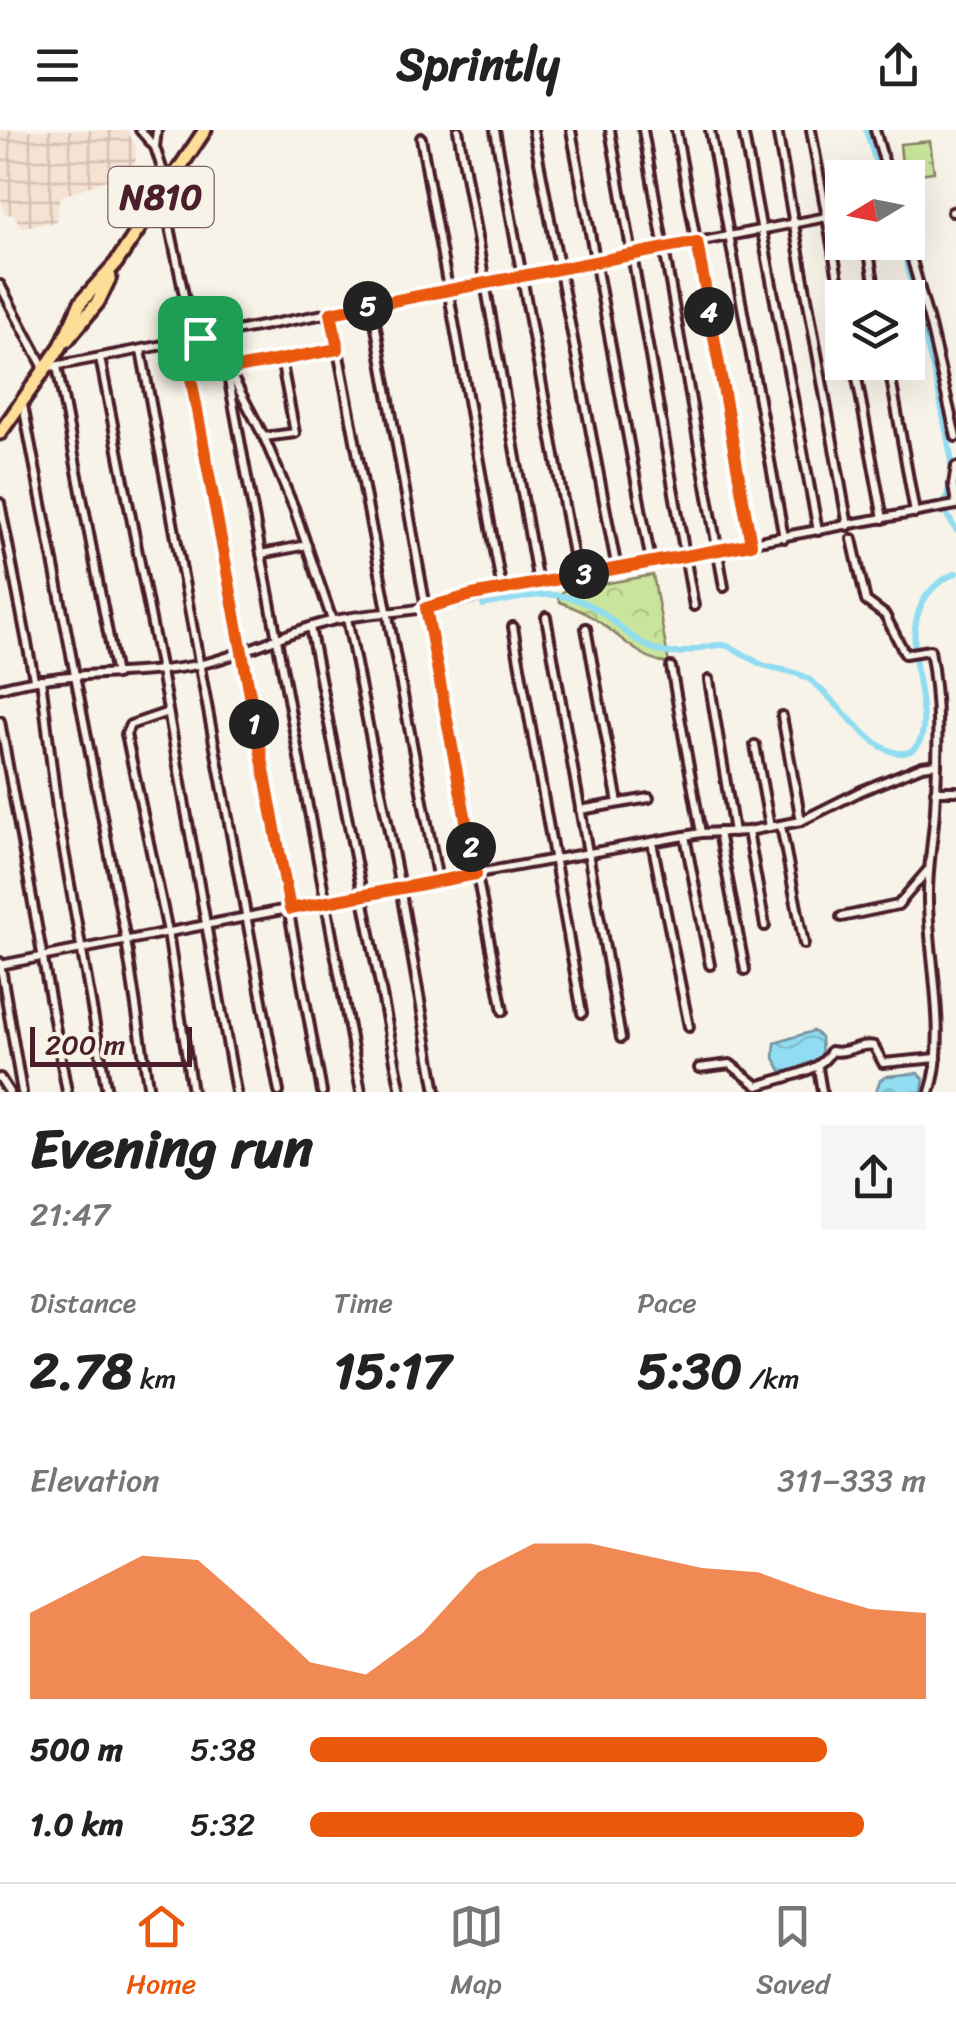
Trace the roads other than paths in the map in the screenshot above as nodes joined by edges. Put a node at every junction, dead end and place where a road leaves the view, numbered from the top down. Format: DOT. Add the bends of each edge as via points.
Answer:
graph roads {
  1 [pos="140,130"];
  2 [pos="157,130"];
  3 [pos="206,130"];
  4 [pos="458,130"];
  5 [pos="495,130"];
  6 [pos="533,130"];
  7 [pos="571,130"];
  8 [pos="610,130"];
  9 [pos="642,130"];
  10 [pos="676,130"];
  11 [pos="710,130"];
  12 [pos="742,130"];
  13 [pos="777,130"];
  14 [pos="810,130"];
  15 [pos="876,130"];
  16 [pos="421,138"];
  17 [pos="155,147"];
  18 [pos="884,160"];
  19 [pos="168,187"];
  20 [pos="825,207"];
  21 [pos="825,217"];
  22 [pos="794,224"];
  23 [pos="761,230"];
  24 [pos="730,236"];
  25 [pos="697,242"];
  26 [pos="664,248"];
  27 [pos="632,255"];
  28 [pos="912,260"];
  29 [pos="596,262"];
  30 [pos="559,269"];
  31 [pos="522,276"];
  32 [pos="486,283"];
  33 [pos="0,285"];
  34 [pos="448,290"];
  35 [pos="372,305"];
  36 [pos="331,313"];
  37 [pos="200,338"];
  38 [pos="184,341"];
  39 [pos="338,349"];
  40 [pos="141,350"];
  41 [pos="100,358"];
  42 [pos="281,360"];
  43 [pos="50,367"];
  44 [pos="226,370"];
  45 [pos="857,380"];
  46 [pos="891,380"];
  47 [pos="22,402"];
  48 [pos="0,433"];
  49 [pos="956,436"];
  50 [pos="264,437"];
  51 [pos="956,467"];
  52 [pos="0,503"];
  53 [pos="956,505"];
  54 [pos="914,514"];
  55 [pos="883,519"];
  56 [pos="848,526"];
  57 [pos="818,532"];
  58 [pos="784,538"];
  59 [pos="852,539"];
  60 [pos="751,544"];
  61 [pos="307,545"];
  62 [pos="719,550"];
  63 [pos="260,554"];
  64 [pos="685,556"];
  65 [pos="650,562"];
  66 [pos="616,569"];
  67 [pos="576,576"];
  68 [pos="538,583"];
  69 [pos="724,588"];
  70 [pos="502,590"];
  71 [pos="694,606"];
  72 [pos="426,608"];
  73 [pos="389,611"];
  74 [pos="546,617"];
  75 [pos="346,618"];
  76 [pos="332,620"];
  77 [pos="310,626"];
  78 [pos="513,627"];
  79 [pos="586,628"];
  80 [pos="276,639"];
  81 [pos="241,654"];
  82 [pos="202,664"];
  83 [pos="671,666"];
  84 [pos="161,671"];
  85 [pos="75,674"];
  86 [pos="116,675"];
  87 [pos="37,678"];
  88 [pos="710,680"];
  89 [pos="0,688"];
  90 [pos="168,712"];
  91 [pos="782,716"];
  92 [pos="0,721"];
  93 [pos="755,746"];
  94 [pos="938,764"];
  95 [pos="956,790"];
  96 [pos="935,791"];
  97 [pos="649,798"];
  98 [pos="618,804"];
  99 [pos="580,810"];
  100 [pos="801,821"];
  101 [pos="781,826"];
  102 [pos="770,827"];
  103 [pos="748,831"];
  104 [pos="719,832"];
  105 [pos="734,832"];
  106 [pos="702,833"];
  107 [pos="686,836"];
  108 [pos="652,842"];
  109 [pos="588,854"];
  110 [pos="554,860"];
  111 [pos="928,870"];
  112 [pos="476,874"];
  113 [pos="438,880"];
  114 [pos="400,888"];
  115 [pos="362,895"];
  116 [pos="326,901"];
  117 [pos="290,909"];
  118 [pos="247,917"];
  119 [pos="841,918"];
  120 [pos="207,924"];
  121 [pos="765,926"];
  122 [pos="168,932"];
  123 [pos="126,940"];
  124 [pos="804,944"];
  125 [pos="83,948"];
  126 [pos="44,957"];
  127 [pos="0,964"];
  128 [pos="710,965"];
  129 [pos="745,970"];
  130 [pos="503,1011"];
  131 [pos="582,1012"];
  132 [pos="689,1028"];
  133 [pos="621,1038"];
  134 [pos="937,1058"];
  135 [pos="818,1066"];
  136 [pos="699,1068"];
  137 [pos="0,1078"];
  138 [pos="8,1092"];
  139 [pos="22,1092"];
  140 [pos="67,1092"];
  141 [pos="107,1092"];
  142 [pos="149,1092"];
  143 [pos="192,1092"];
  144 [pos="236,1092"];
  145 [pos="278,1092"];
  146 [pos="322,1092"];
  147 [pos="361,1092"];
  148 [pos="401,1092"];
  149 [pos="436,1092"];
  150 [pos="822,1092"];
  151 [pos="930,1092"];
  1 -- 17 [label="street"];
  2 -- 17 [label="street"];
  3 -- 19 [label="highway, N810"];
  4 -- 32 [label="street"];
  5 -- 31 [label="street"];
  6 -- 30 [label="street"];
  7 -- 29 [label="street"];
  8 -- 27 [label="street"];
  9 -- 26 [label="street"];
  10 -- 25 [label="street"];
  11 -- 24 [label="street"];
  12 -- 23 [label="street"];
  13 -- 22 [label="street"];
  14 -- 20 [label="street"];
  15 -- 18 [label="street"];
  16 -- 34 [label="street"];
  17 -- 19 [label="street"];
  19 -- 37 [label="street" via="186,306"];
  19 -- 43 [label="highway, N810"];
  21 -- 22 [label="street"];
  22 -- 23 [label="street"];
  22 -- 56 [label="street"];
  23 -- 24 [label="street"];
  23 -- 57 [label="street"];
  24 -- 25 [label="street"];
  24 -- 58 [label="street"];
  25 -- 26 [label="street"];
  25 -- 60 [label="street"];
  26 -- 27 [label="street"];
  26 -- 62 [label="street"];
  27 -- 29 [label="street"];
  27 -- 64 [label="street"];
  28 -- 49 [label="street"];
  29 -- 30 [label="street"];
  29 -- 65 [label="street"];
  30 -- 31 [label="street"];
  30 -- 66 [label="street"];
  31 -- 32 [label="street"];
  31 -- 67 [label="street"];
  32 -- 34 [label="street"];
  32 -- 68 [label="street"];
  33 -- 43 [label="street"];
  34 -- 35 [label="street"];
  34 -- 70 [label="street"];
  35 -- 36 [label="street"];
  35 -- 72 [label="street"];
  36 -- 37 [label="street"];
  36 -- 39 [label="street"];
  37 -- 38 [label="street"];
  37 -- 44 [label="street"];
  38 -- 40 [label="street"];
  38 -- 81 [label="street"];
  39 -- 42 [label="street"];
  39 -- 73 [label="street"];
  40 -- 41 [label="street"];
  40 -- 82 [label="street"];
  41 -- 43 [label="street"];
  41 -- 84 [label="street"];
  42 -- 44 [label="street"];
  42 -- 50 [label="street" via="295,433"];
  43 -- 47 [label="highway, N810"];
  43 -- 86 [label="street"];
  44 -- 50 [label="street"];
  44 -- 63 [label="street"];
  45 -- 55 [label="street"];
  46 -- 54 [label="street"];
  47 -- 48 [label="highway, N810"];
  47 -- 85 [label="street"];
  50 -- 61 [label="street"];
  51 -- 53 [label="street"];
  52 -- 87 [label="street"];
  53 -- 54 [label="street"];
  54 -- 55 [label="street"];
  55 -- 56 [label="street"];
  56 -- 57 [label="street"];
  57 -- 58 [label="street"];
  58 -- 60 [label="street"];
  59 -- 94 [label="street" via="866,601 885,615 905,654 930,650"];
  60 -- 62 [label="street"];
  61 -- 63 [label="street"];
  61 -- 76 [label="street"];
  62 -- 64 [label="street"];
  62 -- 69 [label="street"];
  63 -- 80 [label="street"];
  64 -- 65 [label="street"];
  64 -- 71 [label="street"];
  65 -- 66 [label="street"];
  66 -- 67 [label="street"];
  67 -- 68 [label="street"];
  68 -- 70 [label="street"];
  70 -- 72 [label="street"];
  72 -- 73 [label="street"];
  72 -- 112 [label="street"];
  73 -- 75 [label="street"];
  73 -- 113 [label="street"];
  74 -- 99 [label="street"];
  75 -- 76 [label="street"];
  75 -- 114 [label="street"];
  76 -- 77 [label="street"];
  77 -- 80 [label="street"];
  77 -- 115 [label="street"];
  78 -- 110 [label="street"];
  79 -- 98 [label="street"];
  80 -- 81 [label="street"];
  80 -- 116 [label="street"];
  81 -- 82 [label="street"];
  81 -- 117 [label="street"];
  82 -- 84 [label="street"];
  82 -- 118 [label="street"];
  83 -- 106 [label="street"];
  84 -- 86 [label="street"];
  84 -- 90 [label="street"];
  85 -- 86 [label="street"];
  85 -- 87 [label="street"];
  85 -- 123 [label="street"];
  87 -- 89 [label="street"];
  87 -- 125 [label="street"];
  88 -- 105 [label="street"];
  90 -- 120 [label="street"];
  90 -- 122 [label="street" via="126,730"];
  91 -- 100 [label="street"];
  92 -- 126 [label="street"];
  93 -- 102 [label="street"];
  94 -- 96 [label="street"];
  94 -- 100 [label="street" via="860,791"];
  95 -- 96 [label="street"];
  96 -- 111 [label="street"];
  97 -- 98 [label="street"];
  98 -- 99 [label="street"];
  99 -- 109 [label="street"];
  100 -- 101 [label="street"];
  101 -- 102 [label="street"];
  101 -- 124 [label="street"];
  102 -- 103 [label="street"];
  103 -- 105 [label="street"];
  103 -- 121 [label="street"];
  104 -- 105 [label="street"];
  104 -- 106 [label="street"];
  104 -- 129 [label="street"];
  106 -- 107 [label="street"];
  107 -- 108 [label="street"];
  107 -- 128 [label="street"];
  108 -- 109 [label="street"];
  108 -- 132 [label="street"];
  109 -- 110 [label="street"];
  109 -- 133 [label="street"];
  110 -- 112 [label="street"];
  110 -- 131 [label="street"];
  111 -- 119 [label="street" via="898,905"];
  111 -- 134 [label="street"];
  112 -- 113 [label="street"];
  112 -- 130 [label="street"];
  113 -- 114 [label="street"];
  114 -- 115 [label="street"];
  114 -- 149 [label="street"];
  115 -- 116 [label="street"];
  115 -- 148 [label="street"];
  116 -- 117 [label="street"];
  116 -- 147 [label="street"];
  117 -- 118 [label="street"];
  117 -- 146 [label="street"];
  118 -- 120 [label="street"];
  118 -- 145 [label="street"];
  120 -- 122 [label="street"];
  120 -- 144 [label="street"];
  122 -- 123 [label="street"];
  122 -- 143 [label="street"];
  123 -- 125 [label="street"];
  123 -- 142 [label="street"];
  125 -- 126 [label="street"];
  125 -- 141 [label="street"];
  126 -- 127 [label="street"];
  126 -- 140 [label="street"];
  127 -- 139 [label="street"];
  134 -- 135 [label="street" via="883,1064 870,1044 832,1051"];
  134 -- 151 [label="street"];
  135 -- 136 [label="street" via="758,1086 730,1064"];
  135 -- 150 [label="street"];
  137 -- 138 [label="street"];
}
